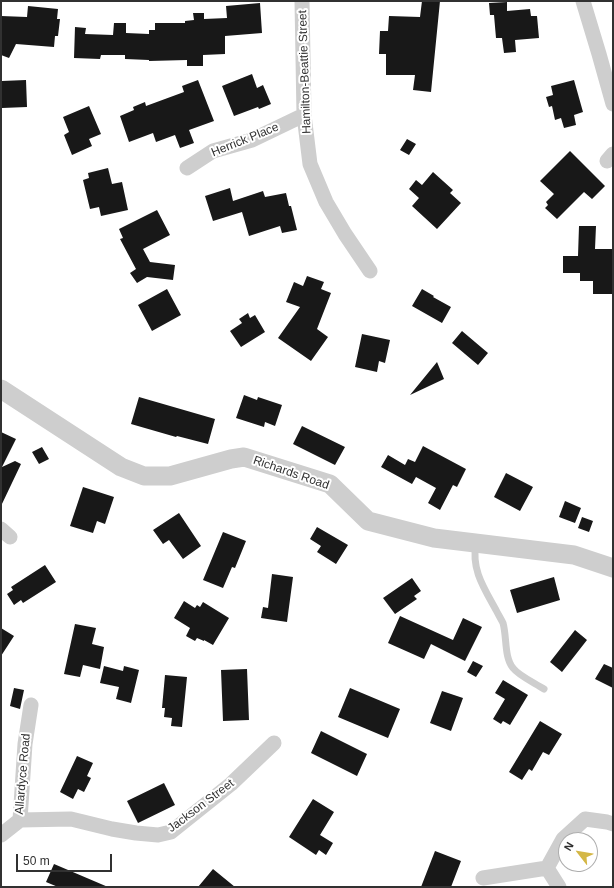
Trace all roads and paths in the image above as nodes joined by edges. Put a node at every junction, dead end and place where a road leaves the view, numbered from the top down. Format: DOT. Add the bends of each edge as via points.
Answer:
graph roads {
  1 [pos="302,1"];
  2 [pos="583,1"];
  3 [pos="613,104"];
  4 [pos="304,115"];
  5 [pos="187,168"];
  6 [pos="370,271"];
  7 [pos="1,389"];
  8 [pos="476,544"];
  9 [pos="613,568"];
  10 [pos="544,689"];
  11 [pos="31,705"];
  12 [pos="274,743"];
  13 [pos="20,820"];
  14 [pos="613,824"];
  15 [pos="1,836"];
  16 [pos="547,868"];
  17 [pos="483,878"];
  18 [pos="559,887"];
  1 -- 4 [label="street, Hamilton-Beattie Street"];
  2 -- 3 [label="street"];
  4 -- 5 [label="street, Herrick Place" via="252,140 213,151"];
  4 -- 6 [label="street, Hamilton-Beattie Street" via="310,164 326,202"];
  7 -- 8 [label="street, Richards Road" via="121,467 144,476 170,476 244,457 330,484 368,521 434,538"];
  8 -- 9 [label="street, Richards Road" via="574,555"];
  8 -- 10 [label="lane" via="476,568 481,583 503,623 508,658 518,673"];
  11 -- 13 [label="street, Allardyce Road" via="25,744"];
  12 -- 13 [label="street, Jackson Street" via="231,784 171,832 158,835 136,833 72,819"];
  13 -- 15 [label="street, Allardyce Road"];
  14 -- 16 [label="street" via="585,819 563,839"];
  16 -- 17 [label="street"];
  16 -- 18 [label="street"];
}
